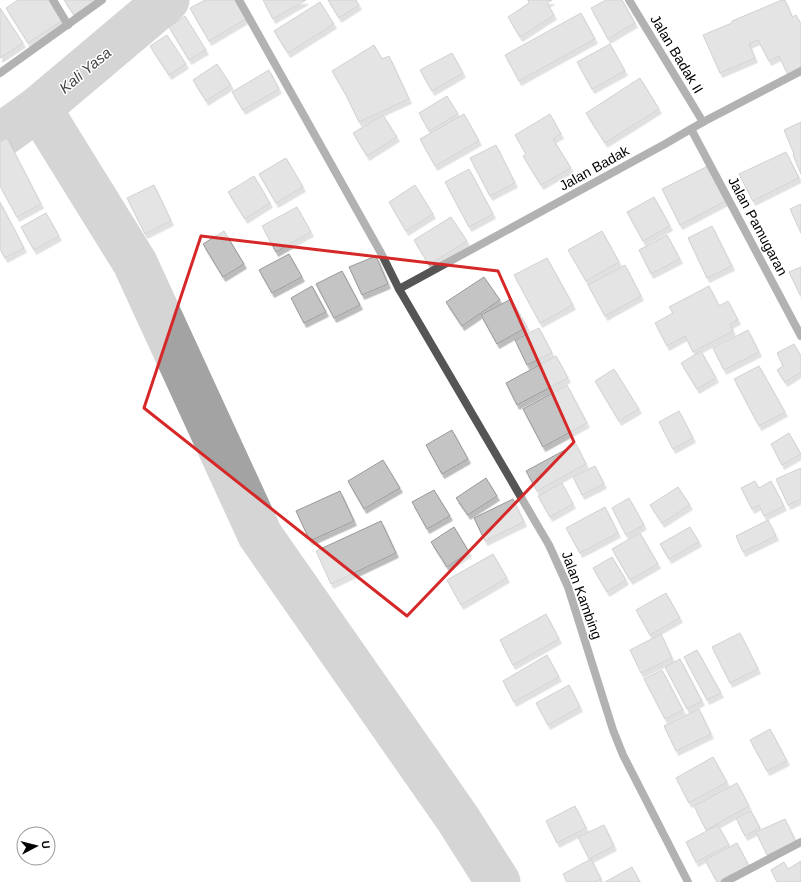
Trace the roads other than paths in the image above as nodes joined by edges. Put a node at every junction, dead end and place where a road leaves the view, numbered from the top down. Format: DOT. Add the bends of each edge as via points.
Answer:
graph roads {
  1 [pos="53,0"];
  2 [pos="102,0"];
  3 [pos="239,0"];
  4 [pos="629,0"];
  5 [pos="68,25"];
  6 [pos="801,71"];
  7 [pos="0,73"];
  8 [pos="703,122"];
  9 [pos="691,129"];
  10 [pos="399,289"];
  11 [pos="801,336"];
  12 [pos="801,842"];
  13 [pos="688,882"];
  14 [pos="725,882"];
  1 -- 5 [label="street"];
  2 -- 5 [label="street"];
  3 -- 10 [label="street, Jalan Kambing" via="382,252"];
  4 -- 8 [label="street, Jalan Badak II"];
  5 -- 7 [label="street"];
  6 -- 8 [label="street, Jalan Badak"];
  8 -- 9 [label="street, Jalan Badak"];
  9 -- 10 [label="street, Jalan Badak"];
  9 -- 11 [label="street, Jalan Pamugaran"];
  10 -- 13 [label="street, Jalan Kambing" via="549,545 568,587 623,755"];
  12 -- 14 [label="street"];
}
